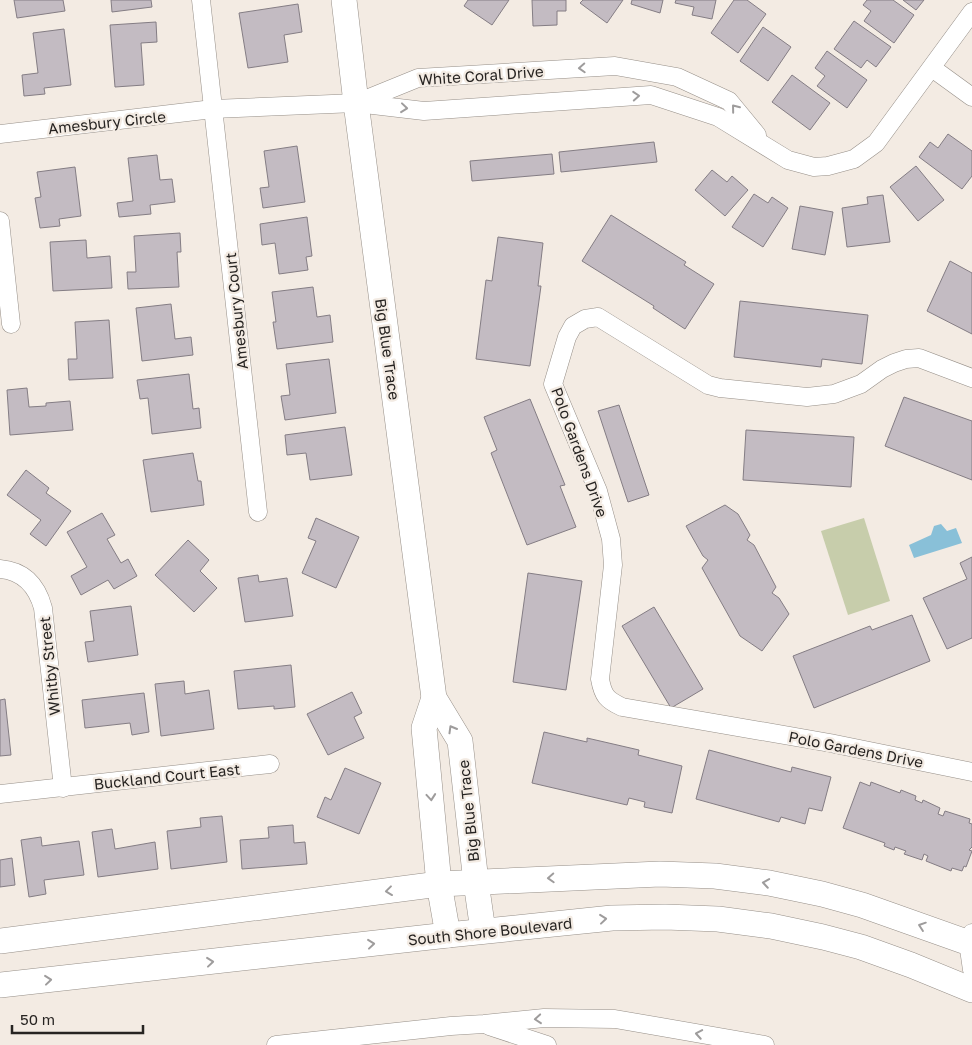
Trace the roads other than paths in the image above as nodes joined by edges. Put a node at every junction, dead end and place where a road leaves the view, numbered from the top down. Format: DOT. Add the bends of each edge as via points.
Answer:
graph roads {
  1 [pos="201,0"];
  2 [pos="344,0"];
  3 [pos="972,12"];
  4 [pos="932,68"];
  5 [pos="972,97"];
  6 [pos="356,103"];
  7 [pos="213,110"];
  8 [pos="0,134"];
  9 [pos="765,145"];
  10 [pos="0,222"];
  11 [pos="12,324"];
  12 [pos="972,378"];
  13 [pos="258,512"];
  14 [pos="0,569"];
  15 [pos="434,698"];
  16 [pos="270,764"];
  17 [pos="972,772"];
  18 [pos="63,788"];
  19 [pos="0,794"];
  20 [pos="476,882"];
  21 [pos="439,884"];
  22 [pos="483,932"];
  23 [pos="448,935"];
  24 [pos="971,939"];
  25 [pos="0,941"];
  26 [pos="972,970"];
  27 [pos="0,985"];
  28 [pos="972,990"];
  29 [pos="484,1024"];
  30 [pos="276,1045"];
  31 [pos="547,1045"];
  32 [pos="765,1045"];
  1 -- 7 [label="street"];
  2 -- 6 [label="street, Big Blue Trace"];
  3 -- 4 [label="street, White Coral Drive"];
  4 -- 5 [label="street"];
  4 -- 9 [label="street, White Coral Drive" via="876,143 854,159 828,166 808,166 788,160"];
  6 -- 7 [label="street, Amesbury Circle"];
  6 -- 9 [label="street, White Coral Drive, one-way" via="424,110 651,95 718,117"];
  9 -- 6 [label="street, White Coral Drive, one-way" via="729,101 677,76 615,66 418,78"];
  6 -- 15 [label="street, Big Blue Trace"];
  7 -- 8 [label="street, Amesbury Circle"];
  7 -- 13 [label="street, Amesbury Court"];
  10 -- 11 [label="street"];
  12 -- 17 [label="street, Polo Gardens Drive" via="919,358 894,363 861,384 834,394 807,397 720,388 708,385 598,317 585,319 573,326 553,384 598,491 610,539 614,565 600,679 602,692 611,702 622,707 830,743"];
  14 -- 18 [label="street, Whitby Street" via="22,575 32,584 43,608"];
  20 -- 15 [label="street, Big Blue Trace, one-way" via="460,742"];
  15 -- 21 [label="street, Big Blue Trace, one-way" via="424,728"];
  16 -- 18 [label="street, Buckland Court East"];
  18 -- 19 [label="street, Buckland Court East"];
  20 -- 21 [label="street"];
  20 -- 22 [label="street, Big Blue Trace"];
  24 -- 20 [label="street, one-way" via="830,896 769,883 660,874"];
  21 -- 23 [label="street, Big Blue Trace"];
  21 -- 25 [label="street, one-way"];
  22 -- 23 [label="street, South Shore Boulevard"];
  22 -- 28 [label="street, South Shore Boulevard, one-way" via="612,918 718,919 771,926 861,947"];
  27 -- 23 [label="street, South Shore Boulevard, one-way"];
  24 -- 26 [label="street"];
  29 -- 30 [label="street"];
  29 -- 31 [label="street"];
  32 -- 29 [label="street, one-way" via="615,1019 544,1018"];
}
